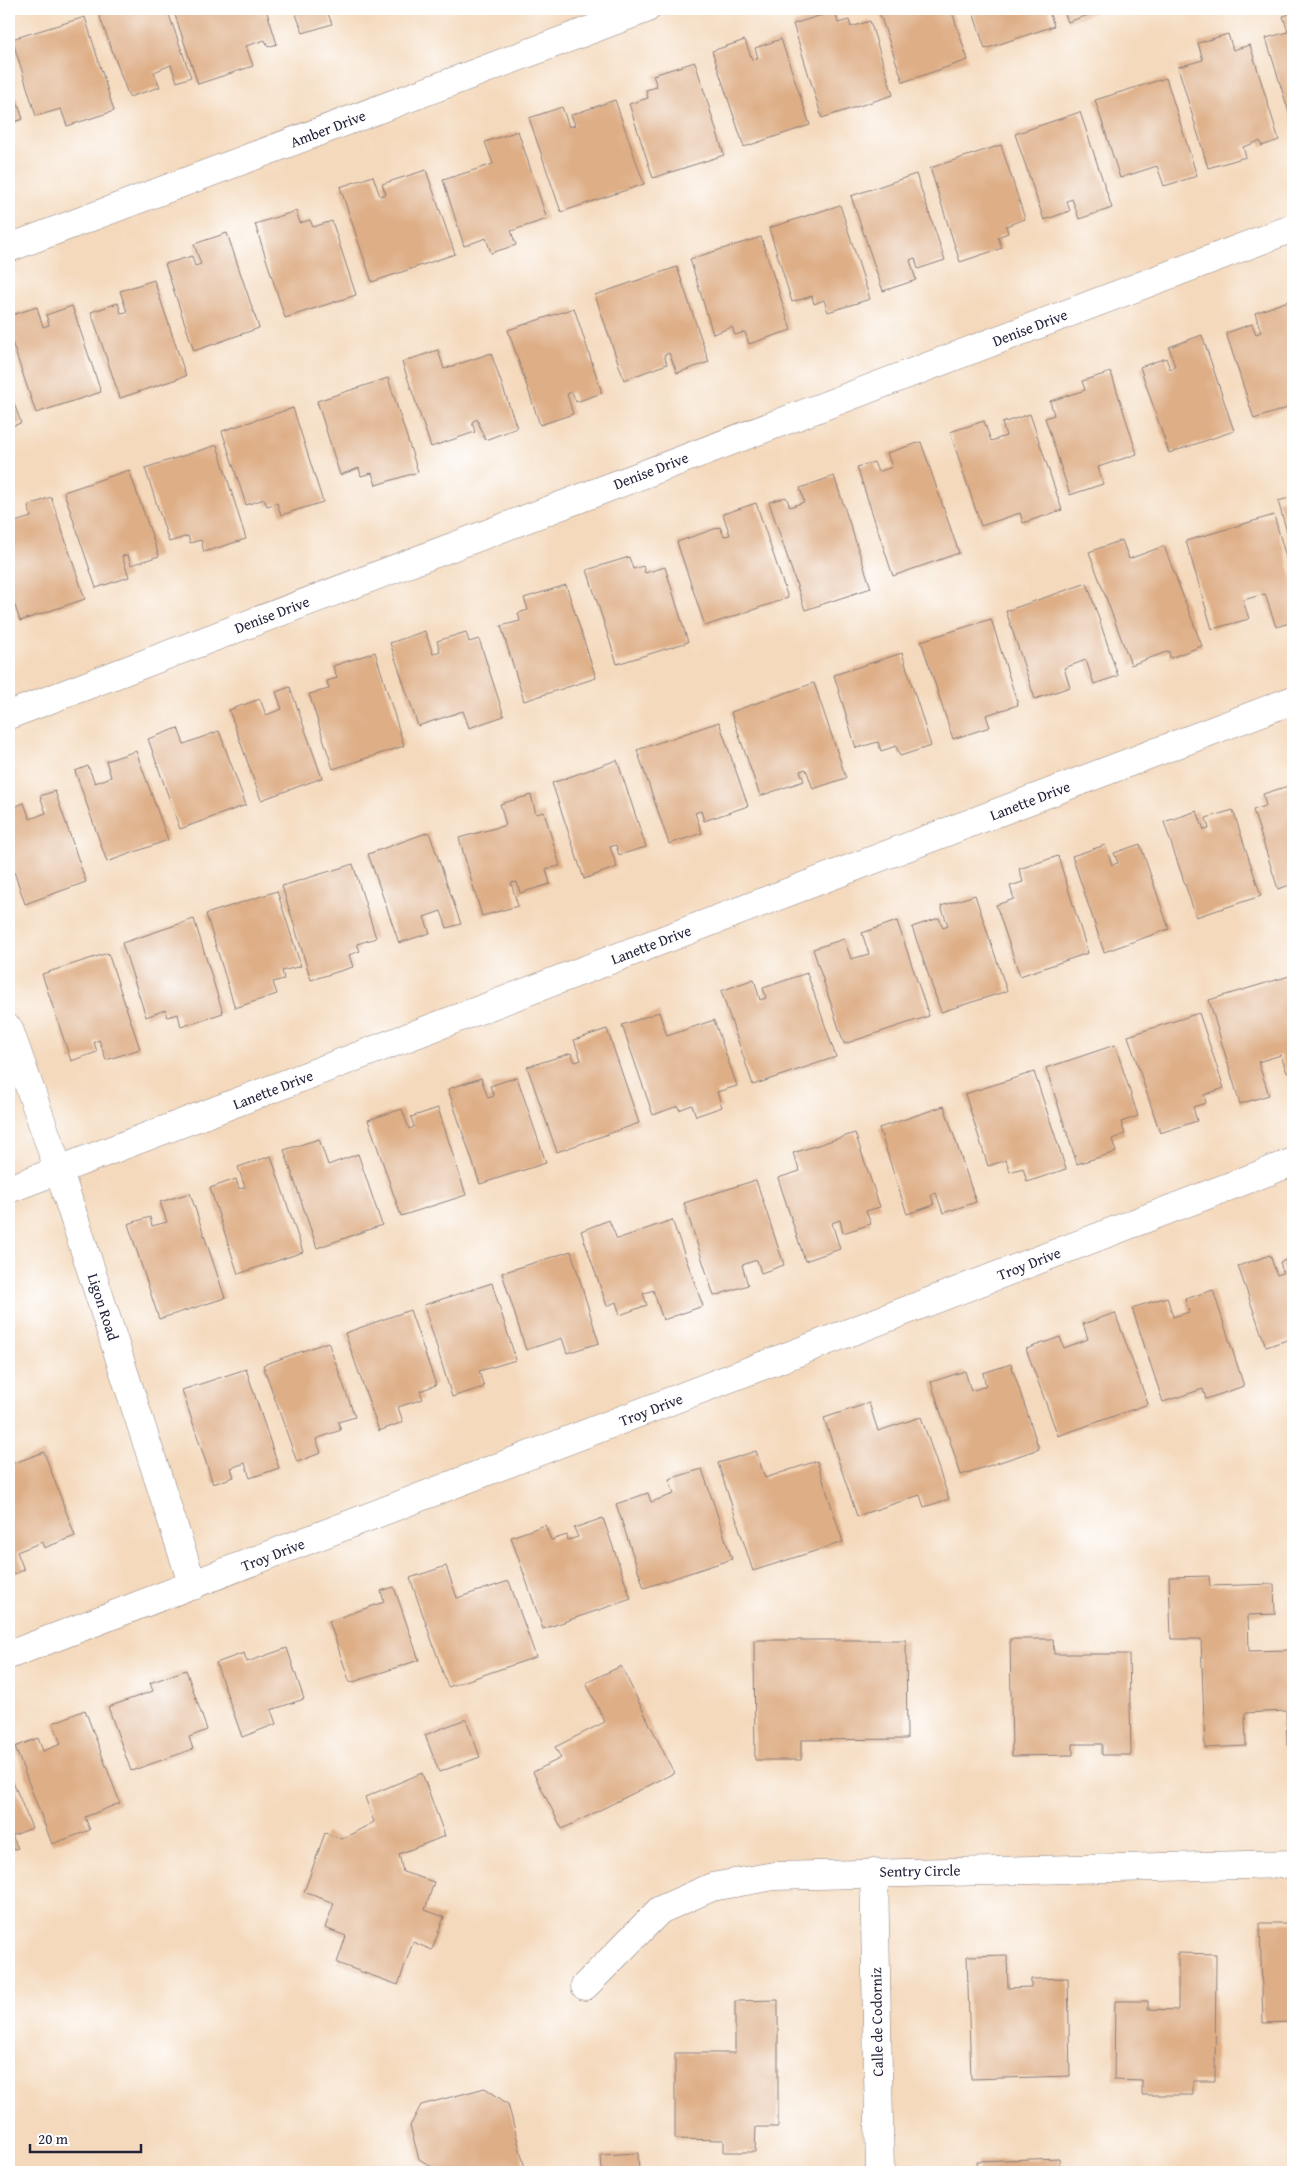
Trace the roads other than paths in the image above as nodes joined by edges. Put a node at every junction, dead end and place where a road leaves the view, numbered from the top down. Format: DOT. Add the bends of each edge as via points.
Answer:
graph roads {
  1 [pos="646,9"];
  2 [pos="1293,228"];
  3 [pos="9,248"];
  4 [pos="1293,700"];
  5 [pos="9,715"];
  6 [pos="9,1029"];
  7 [pos="1293,1162"];
  8 [pos="59,1171"];
  9 [pos="9,1189"];
  10 [pos="194,1586"];
  11 [pos="9,1655"];
  12 [pos="1293,1864"];
  13 [pos="874,1872"];
  14 [pos="585,1986"];
  15 [pos="880,2172"];
  1 -- 3 [label="street, Amber Drive"];
  2 -- 5 [label="street, Denise Drive"];
  4 -- 8 [label="street, Lanette Drive"];
  6 -- 8 [label="street, Ligon Road"];
  7 -- 10 [label="street, Troy Drive"];
  8 -- 9 [label="street, Lanette Drive"];
  8 -- 10 [label="street, Ligon Road"];
  10 -- 11 [label="street, Troy Drive"];
  12 -- 13 [label="street, Sentry Circle"];
  13 -- 14 [label="street, Sentry Circle" via="774,1876 712,1887 660,1910"];
  13 -- 15 [label="street, Calle de Codorniz"];
}
